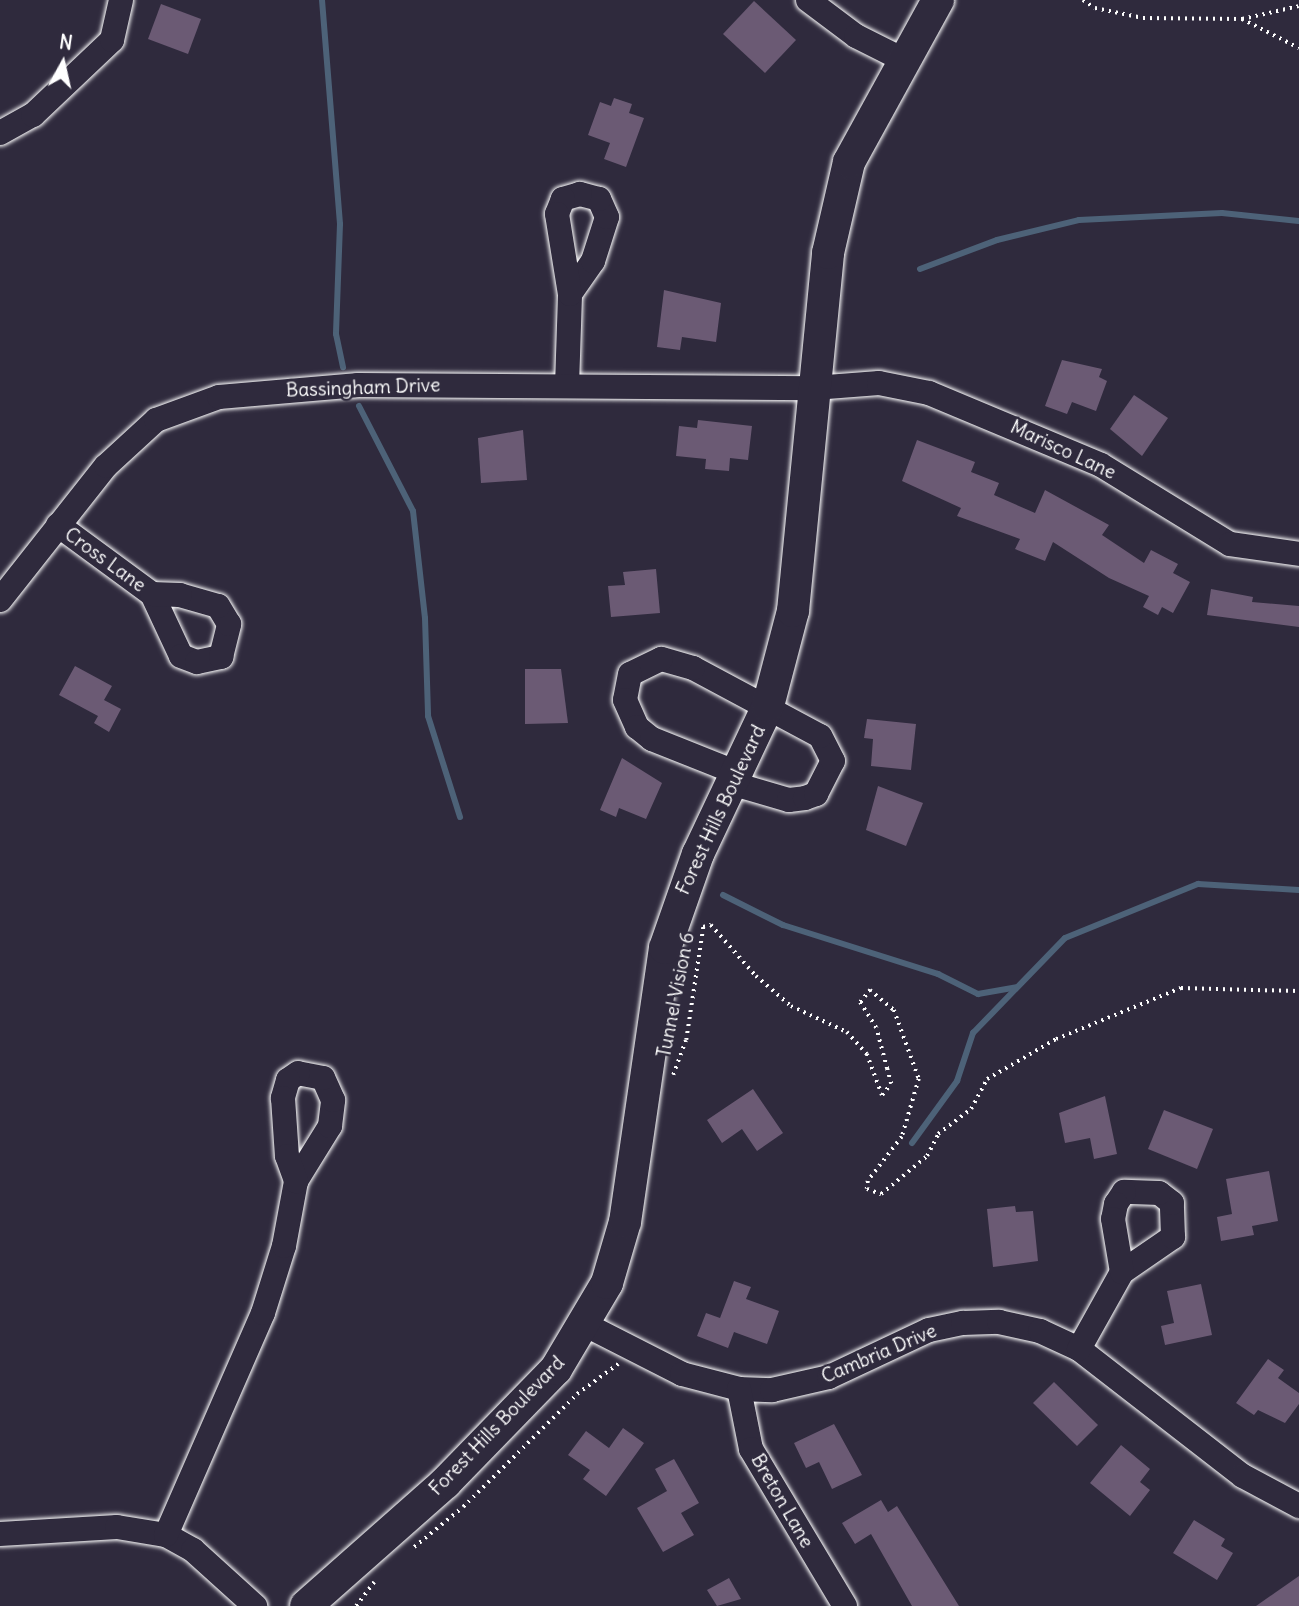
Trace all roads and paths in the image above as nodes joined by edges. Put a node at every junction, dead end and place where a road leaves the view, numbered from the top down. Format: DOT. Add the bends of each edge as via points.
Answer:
graph roads {
  1 [pos="121,0"];
  2 [pos="808,0"];
  3 [pos="938,0"];
  4 [pos="1083,0"];
  5 [pos="1299,6"];
  6 [pos="1242,19"];
  7 [pos="1299,48"];
  8 [pos="904,60"];
  9 [pos="0,133"];
  10 [pos="570,294"];
  11 [pos="567,386"];
  12 [pos="814,388"];
  13 [pos="58,525"];
  14 [pos="1299,554"];
  15 [pos="152,594"];
  16 [pos="0,600"];
  17 [pos="768,706"];
  18 [pos="737,779"];
  19 [pos="1299,991"];
  20 [pos="671,1084"];
  21 [pos="296,1181"];
  22 [pos="1122,1272"];
  23 [pos="586,1325"];
  24 [pos="1079,1349"];
  25 [pos="620,1361"];
  26 [pos="739,1389"];
  27 [pos="1299,1506"];
  28 [pos="0,1534"];
  29 [pos="166,1535"];
  30 [pos="409,1551"];
  31 [pos="379,1574"];
  32 [pos="255,1606"];
  33 [pos="306,1606"];
  34 [pos="356,1606"];
  35 [pos="845,1606"];
  1 -- 9 [label="street" via="112,40 33,115"];
  2 -- 8 [label="street" via="856,36"];
  3 -- 8 [label="main road, Forest Hills Boulevard"];
  4 -- 6 [label="path" via="1095,8 1143,18"];
  5 -- 6 [label="path"];
  6 -- 7 [label="path"];
  8 -- 12 [label="main road, Forest Hills Boulevard" via="849,162 828,253"];
  10 -- 11 [label="street"];
  11 -- 12 [label="street, Bassingham Drive"];
  11 -- 13 [label="street, Bassingham Drive" via="358,385 219,397 156,420 106,466"];
  12 -- 14 [label="street, Marisco Lane" via="879,383 929,393 1101,465 1230,544"];
  12 -- 17 [label="main road, Forest Hills Boulevard" via="793,611"];
  13 -- 15 [label="street, Cross Lane"];
  13 -- 16 [label="street, Bassingham Drive"];
  17 -- 18 [label="main road, Forest Hills Boulevard"];
  17 -- 18 [label="street" via="820,736 833,761 827,779 816,794 789,800"];
  17 -- 18 [label="street" via="693,668 661,659 643,665 627,680 625,700 637,727 652,739"];
  18 -- 23 [label="main road, Forest Hills Boulevard" via="698,854 665,948 625,1222 607,1283"];
  19 -- 20 [label="path, Tunnel Vision 6" via="1181,988 1154,1001 1120,1008 987,1079 971,1109 938,1133 923,1159 887,1190 872,1193 868,1181 902,1137 918,1096 916,1066 894,1010 870,990 862,993 860,1002 876,1028 891,1084 882,1095 867,1054 847,1032 778,996 711,925 703,927 700,938 686,1040"];
  21 -- 29 [label="street" via="284,1246 263,1313"];
  22 -- 24 [label="street"];
  23 -- 26 [label="street, Cambria Drive" via="682,1374"];
  23 -- 33 [label="main road, Forest Hills Boulevard" via="556,1369 501,1427"];
  24 -- 26 [label="street, Cambria Drive" via="1040,1331 999,1322 963,1323 929,1330 800,1385"];
  24 -- 27 [label="street, Cambria Drive" via="1243,1476"];
  25 -- 30 [label="path" via="577,1394 463,1507"];
  26 -- 35 [label="street, Breton Lane" via="751,1449"];
  28 -- 29 [label="street" via="117,1527"];
  29 -- 32 [label="street" via="194,1550"];
  31 -- 34 [label="path"];
}
